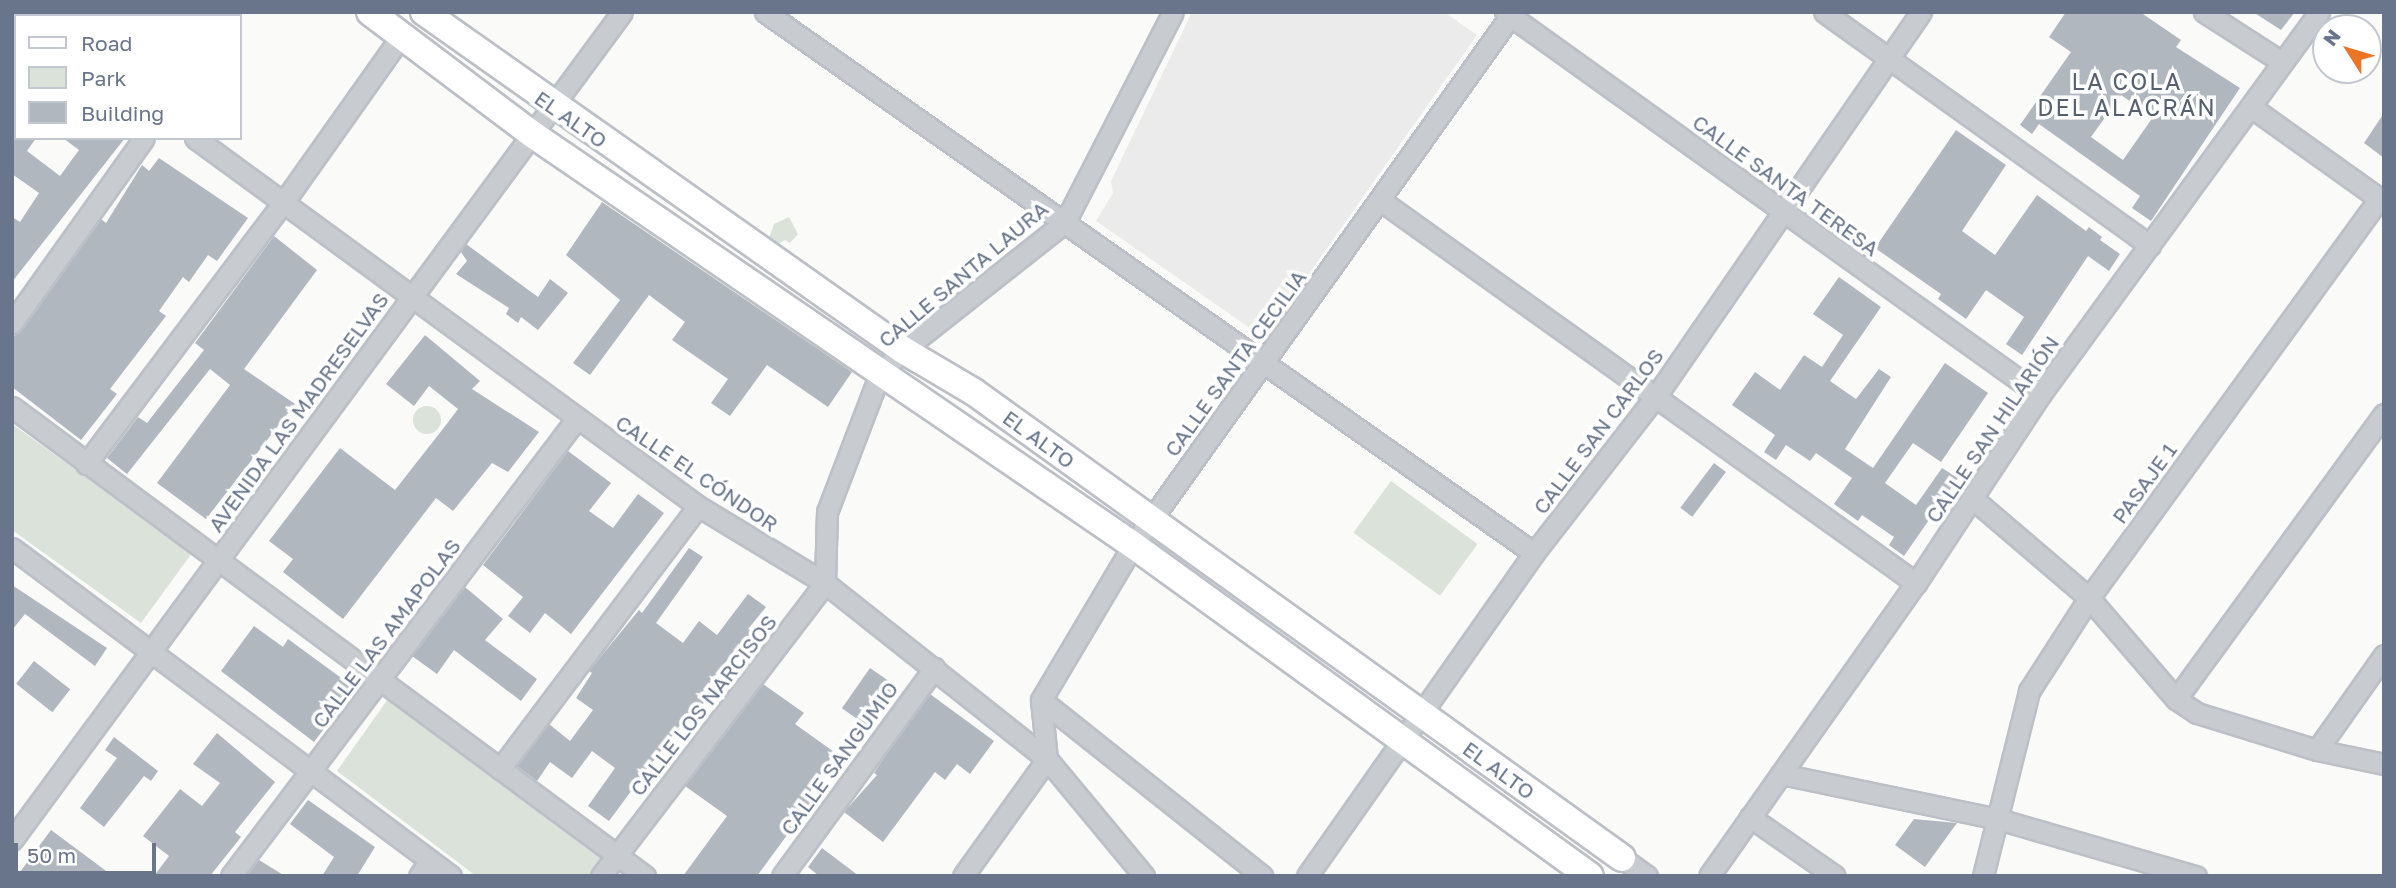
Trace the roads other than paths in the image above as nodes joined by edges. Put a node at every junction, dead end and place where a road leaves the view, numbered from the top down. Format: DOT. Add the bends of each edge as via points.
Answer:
graph roads {
  1 [pos="370,12"];
  2 [pos="424,12"];
  3 [pos="622,12"];
  4 [pos="765,12"];
  5 [pos="1173,12"];
  6 [pos="1824,12"];
  7 [pos="1921,12"];
  8 [pos="2204,12"];
  9 [pos="2319,12"];
  10 [pos="1509,14"];
  11 [pos="402,35"];
  12 [pos="1889,59"];
  13 [pos="2282,62"];
  14 [pos="552,106"];
  15 [pos="2251,107"];
  16 [pos="532,134"];
  17 [pos="143,140"];
  18 [pos="198,140"];
  19 [pos="1380,200"];
  20 [pos="2381,200"];
  21 [pos="283,203"];
  22 [pos="1784,212"];
  23 [pos="1065,222"];
  24 [pos="2150,245"];
  25 [pos="411,295"];
  26 [pos="12,323"];
  27 [pos="903,349"];
  28 [pos="1262,364"];
  29 [pos="880,373"];
  30 [pos="2040,395"];
  31 [pos="1656,396"];
  32 [pos="12,407"];
  33 [pos="2384,414"];
  34 [pos="577,418"];
  35 [pos="86,464"];
  36 [pos="1972,498"];
  37 [pos="698,506"];
  38 [pos="1151,520"];
  39 [pos="1133,545"];
  40 [pos="1534,553"];
  41 [pos="15,556"];
  42 [pos="219,561"];
  43 [pos="825,583"];
  44 [pos="1916,583"];
  45 [pos="2089,598"];
  46 [pos="151,652"];
  47 [pos="2384,654"];
  48 [pos="934,668"];
  49 [pos="377,680"];
  50 [pos="2176,699"];
  51 [pos="1041,700"];
  52 [pos="1422,714"];
  53 [pos="1403,740"];
  54 [pos="2317,750"];
  55 [pos="1046,759"];
  56 [pos="2384,764"];
  57 [pos="500,769"];
  58 [pos="310,771"];
  59 [pos="1781,774"];
  60 [pos="1750,817"];
  61 [pos="1998,819"];
  62 [pos="12,840"];
  63 [pos="616,854"];
  64 [pos="1622,858"];
  65 [pos="425,868"];
  66 [pos="231,876"];
  67 [pos="451,876"];
  68 [pos="601,876"];
  69 [pos="645,876"];
  70 [pos="782,876"];
  71 [pos="963,876"];
  72 [pos="1144,876"];
  73 [pos="1262,876"];
  74 [pos="1307,876"];
  75 [pos="1590,876"];
  76 [pos="1647,876"];
  77 [pos="1709,876"];
  78 [pos="1835,876"];
  79 [pos="1983,876"];
  80 [pos="2196,876"];
  1 -- 11 [label="street, EL ALTO"];
  2 -- 14 [label="street, EL ALTO"];
  3 -- 14 [label="street, AVENIDA LAS MADRESELVAS"];
  4 -- 23 [label="street"];
  5 -- 23 [label="street, CALLE SANTA LAURA"];
  6 -- 12 [label="street"];
  7 -- 12 [label="street, CALLE SAN CARLOS"];
  8 -- 13 [label="street"];
  9 -- 13 [label="street, CALLE SAN HILARIÓN"];
  10 -- 19 [label="street, CALLE SANTA CECILIA"];
  10 -- 22 [label="street, CALLE SANTA TERESA"];
  11 -- 16 [label="street, EL ALTO"];
  11 -- 21 [label="street"];
  12 -- 22 [label="street, CALLE SAN CARLOS"];
  12 -- 24 [label="street"];
  13 -- 15 [label="street, CALLE SAN HILARIÓN"];
  14 -- 16 [label="street, AVENIDA LAS MADRESELVAS"];
  14 -- 27 [label="street, EL ALTO"];
  15 -- 20 [label="street"];
  15 -- 24 [label="street, CALLE SAN HILARIÓN"];
  16 -- 25 [label="street, AVENIDA LAS MADRESELVAS"];
  16 -- 29 [label="street, EL ALTO"];
  17 -- 26 [label="street"];
  18 -- 21 [label="street, CALLE EL CÓNDOR"];
  19 -- 28 [label="street, CALLE SANTA CECILIA"];
  19 -- 31 [label="street"];
  20 -- 45 [label="street, PASAJE 1"];
  21 -- 25 [label="street, CALLE EL CÓNDOR"];
  21 -- 35 [label="street"];
  22 -- 30 [label="street, CALLE SANTA TERESA"];
  22 -- 31 [label="street, CALLE SAN CARLOS"];
  23 -- 27 [label="street, CALLE SANTA LAURA"];
  23 -- 28 [label="street"];
  24 -- 30 [label="street, CALLE SAN HILARIÓN"];
  25 -- 34 [label="street, CALLE EL CÓNDOR"];
  25 -- 42 [label="street, AVENIDA LAS MADRESELVAS"];
  27 -- 29 [label="street, CALLE SANTA LAURA"];
  27 -- 38 [label="street, EL ALTO" via="974,392"];
  28 -- 38 [label="street, CALLE SANTA CECILIA"];
  28 -- 40 [label="street"];
  29 -- 39 [label="street, EL ALTO"];
  29 -- 43 [label="street, CALLE SANTA LAURA" via="827,512"];
  30 -- 36 [label="street, CALLE SAN HILARIÓN"];
  31 -- 40 [label="street, CALLE SAN CARLOS"];
  31 -- 44 [label="street"];
  32 -- 35 [label="street"];
  33 -- 50 [label="street"];
  34 -- 37 [label="street, CALLE EL CÓNDOR"];
  34 -- 49 [label="street, CALLE LAS AMAPOLAS"];
  35 -- 42 [label="street"];
  36 -- 44 [label="street, CALLE SAN HILARIÓN"];
  36 -- 45 [label="street"];
  37 -- 43 [label="street, CALLE EL CÓNDOR"];
  37 -- 57 [label="street"];
  38 -- 39 [label="street, CALLE SANTA CECILIA"];
  38 -- 52 [label="street, EL ALTO"];
  39 -- 51 [label="street, CALLE SANTA CECILIA"];
  39 -- 53 [label="street, EL ALTO"];
  40 -- 52 [label="street, CALLE SAN CARLOS"];
  41 -- 46 [label="street"];
  42 -- 46 [label="street, AVENIDA LAS MADRESELVAS"];
  42 -- 49 [label="street"];
  43 -- 48 [label="street, CALLE EL CÓNDOR"];
  43 -- 63 [label="street, CALLE LOS NARCISOS"];
  44 -- 59 [label="street, CALLE SAN HILARIÓN"];
  45 -- 50 [label="street"];
  45 -- 61 [label="street, PASAJE 1" via="2029,691"];
  46 -- 58 [label="street"];
  46 -- 62 [label="street, AVENIDA LAS MADRESELVAS"];
  47 -- 54 [label="street"];
  48 -- 55 [label="street, CALLE EL CÓNDOR"];
  48 -- 70 [label="street, CALLE SANGUMIO"];
  49 -- 57 [label="street"];
  49 -- 58 [label="street, CALLE LAS AMAPOLAS"];
  50 -- 54 [label="street" via="2197,713"];
  51 -- 55 [label="street"];
  51 -- 73 [label="street"];
  52 -- 53 [label="street, CALLE SAN CARLOS"];
  52 -- 64 [label="street, EL ALTO"];
  53 -- 74 [label="street, CALLE SAN CARLOS"];
  53 -- 75 [label="street, EL ALTO"];
  54 -- 56 [label="street"];
  55 -- 71 [label="street"];
  55 -- 72 [label="street, CALLE EL CÓNDOR"];
  57 -- 63 [label="street"];
  58 -- 65 [label="street"];
  58 -- 66 [label="street, CALLE LAS AMAPOLAS"];
  59 -- 60 [label="street, CALLE SAN HILARIÓN"];
  59 -- 61 [label="street"];
  60 -- 77 [label="street, CALLE SAN HILARIÓN"];
  60 -- 78 [label="street"];
  61 -- 79 [label="street, PASAJE 1"];
  61 -- 80 [label="street"];
  63 -- 68 [label="street, CALLE LOS NARCISOS"];
  63 -- 69 [label="street"];
  64 -- 76 [label="street, EL ALTO"];
  65 -- 67 [label="street"];
}
